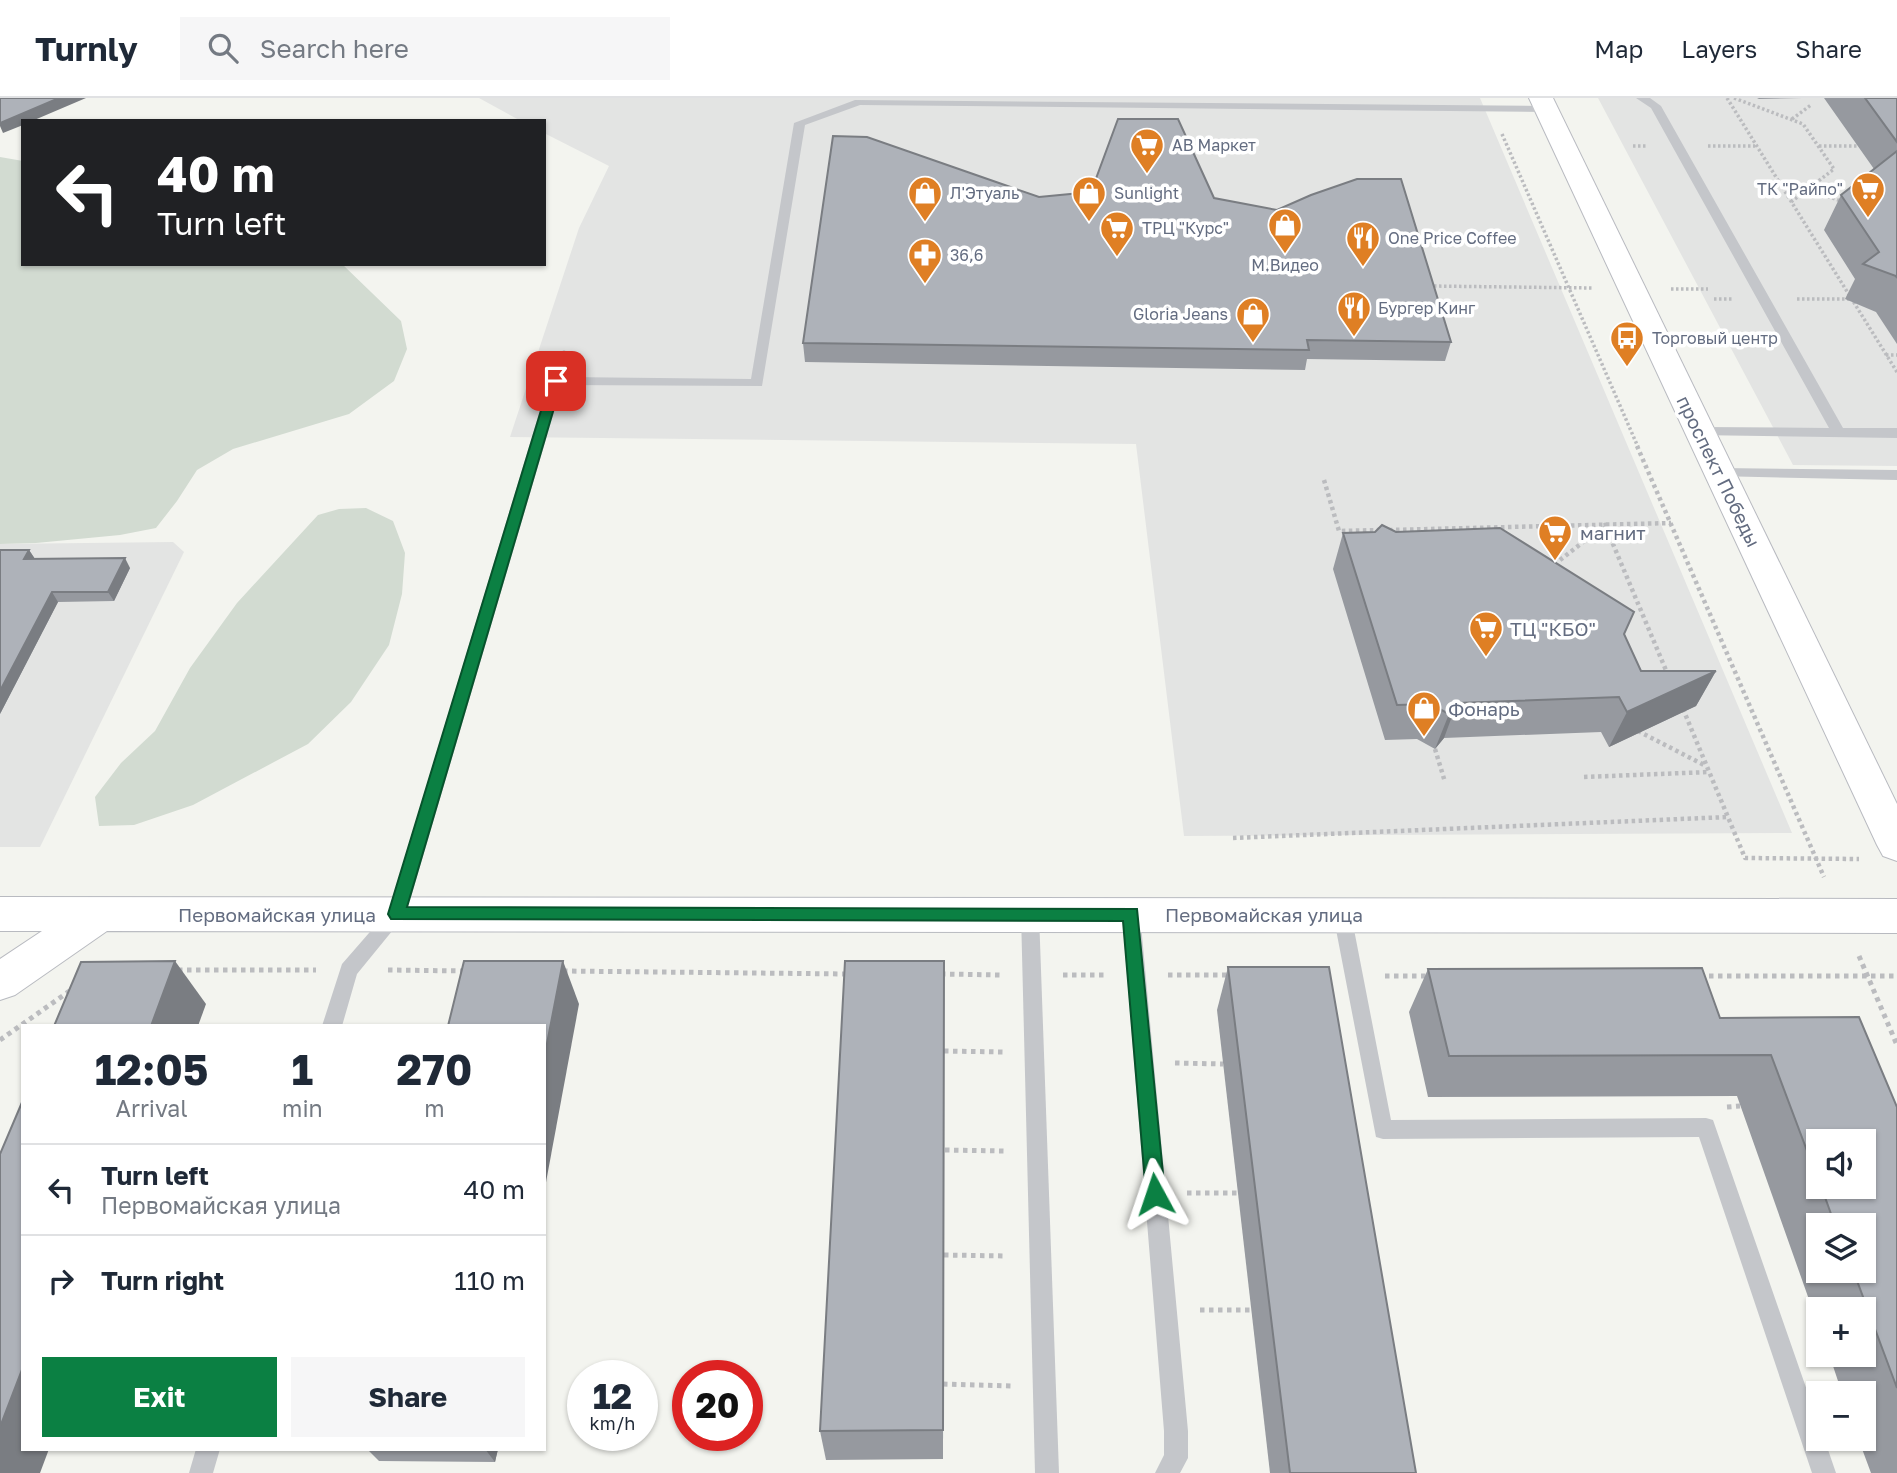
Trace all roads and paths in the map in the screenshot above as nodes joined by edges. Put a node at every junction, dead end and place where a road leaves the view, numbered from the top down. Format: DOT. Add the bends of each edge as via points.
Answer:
graph roads {
  1 [pos="1642,98"];
  2 [pos="1727,98"];
  3 [pos="1734,98"];
  4 [pos="1543,103"];
  5 [pos="1811,105"];
  6 [pos="1490,108"];
  7 [pos="1791,120"];
  8 [pos="1819,146"];
  9 [pos="1859,146"];
  10 [pos="1808,188"];
  11 [pos="1791,202"];
  12 [pos="1854,207"];
  13 [pos="1423,286"];
  14 [pos="1569,288"];
  15 [pos="1631,288"];
  16 [pos="1709,289"];
  17 [pos="564,355"];
  18 [pos="1886,355"];
  19 [pos="1897,355"];
  20 [pos="1897,372"];
  21 [pos="556,381"];
  22 [pos="1700,432"];
  23 [pos="1839,433"];
  24 [pos="1897,433"];
  25 [pos="1720,473"];
  26 [pos="1897,475"];
  27 [pos="1324,480"];
  28 [pos="1671,523"];
  29 [pos="1605,525"];
  30 [pos="1560,560"];
  31 [pos="1669,677"];
  32 [pos="1680,703"];
  33 [pos="1638,731"];
  34 [pos="1435,749"];
  35 [pos="1707,766"];
  36 [pos="1709,772"];
  37 [pos="1584,777"];
  38 [pos="1445,782"];
  39 [pos="1728,817"];
  40 [pos="1233,838"];
  41 [pos="1897,845"];
  42 [pos="1816,859"];
  43 [pos="0,914"];
  44 [pos="100,914"];
  45 [pos="397,914"];
  46 [pos="1030,914"];
  47 [pos="1131,914"];
  48 [pos="1342,914"];
  49 [pos="1841,915"];
  50 [pos="1897,916"];
  51 [pos="170,970"];
  52 [pos="349,970"];
  53 [pos="468,971"];
  54 [pos="551,971"];
  55 [pos="853,974"];
  56 [pos="935,974"];
  57 [pos="1031,975"];
  58 [pos="1136,975"];
  59 [pos="1231,975"];
  60 [pos="1354,976"];
  61 [pos="1437,976"];
  62 [pos="1687,976"];
  63 [pos="1867,976"];
  64 [pos="1897,976"];
  65 [pos="0,982"];
  66 [pos="73,989"];
  67 [pos="23,1024"];
  68 [pos="333,1024"];
  69 [pos="21,1025"];
  70 [pos="0,1040"];
  71 [pos="1897,1045"];
  72 [pos="944,1051"];
  73 [pos="1034,1052"];
  74 [pos="1143,1063"];
  75 [pos="1223,1064"];
  76 [pos="945,1150"];
  77 [pos="1037,1151"];
  78 [pos="1238,1193"];
  79 [pos="1155,1194"];
  80 [pos="944,1255"];
  81 [pos="1040,1257"];
  82 [pos="1165,1310"];
  83 [pos="1251,1310"];
  84 [pos="943,1384"];
  85 [pos="1044,1386"];
  86 [pos="207,1451"];
  87 [pos="201,1473"];
  88 [pos="1047,1473"];
  89 [pos="1167,1473"];
  90 [pos="1824,1473"];
  1 -- 23 [label="lane" via="1655,106"];
  2 -- 11 [label="path"];
  3 -- 7 [label="path"];
  4 -- 6 [label="lane"];
  4 -- 15 [label="main road, проспект Победы"];
  5 -- 7 [label="path"];
  6 -- 14 [label="path"];
  6 -- 21 [label="lane" via="859,102 800,123 757,383"];
  7 -- 8 [label="path" via="1804,124"];
  8 -- 9 [label="path"];
  8 -- 10 [label="path" via="1834,169"];
  10 -- 11 [label="path"];
  10 -- 12 [label="path"];
  11 -- 18 [label="path"];
  13 -- 14 [label="path"];
  14 -- 15 [label="path"];
  14 -- 28 [label="path"];
  15 -- 16 [label="path"];
  15 -- 22 [label="main road, проспект Победы"];
  17 -- 21 [label="lane"];
  18 -- 19 [label="path"];
  18 -- 20 [label="path"];
  21 -- 45 [label="lane"];
  22 -- 23 [label="lane"];
  22 -- 25 [label="main road, проспект Победы"];
  23 -- 24 [label="lane"];
  25 -- 26 [label="lane"];
  25 -- 41 [label="main road, проспект Победы"];
  27 -- 29 [label="path" via="1339,531"];
  28 -- 29 [label="path"];
  28 -- 42 [label="path"];
  29 -- 30 [label="path"];
  29 -- 31 [label="path"];
  32 -- 35 [label="path"];
  33 -- 35 [label="path"];
  34 -- 38 [label="path"];
  35 -- 36 [label="path"];
  36 -- 37 [label="path"];
  36 -- 39 [label="path"];
  39 -- 40 [label="path"];
  39 -- 42 [label="path" via="1745,858"];
  42 -- 49 [label="path"];
  43 -- 44 [label="main road, Первомайская улица"];
  44 -- 45 [label="main road, Первомайская улица"];
  44 -- 65 [label="main road"];
  45 -- 46 [label="main road, Первомайская улица"];
  45 -- 52 [label="lane"];
  46 -- 47 [label="main road, Первомайская улица"];
  46 -- 57 [label="lane"];
  47 -- 48 [label="main road, Первомайская улица"];
  47 -- 58 [label="lane"];
  48 -- 49 [label="main road, Первомайская улица"];
  48 -- 60 [label="lane"];
  49 -- 50 [label="main road, Первомайская улица"];
  49 -- 63 [label="path"];
  51 -- 52 [label="path"];
  52 -- 53 [label="path"];
  52 -- 68 [label="lane"];
  54 -- 55 [label="path"];
  56 -- 57 [label="path"];
  57 -- 58 [label="path"];
  57 -- 73 [label="lane"];
  58 -- 59 [label="path"];
  58 -- 74 [label="lane"];
  60 -- 61 [label="path"];
  60 -- 90 [label="lane" via="1382,1130 1706,1127"];
  62 -- 63 [label="path"];
  63 -- 64 [label="path"];
  63 -- 71 [label="path"];
  66 -- 67 [label="path"];
  69 -- 70 [label="path"];
  72 -- 73 [label="path"];
  73 -- 77 [label="lane"];
  74 -- 75 [label="path"];
  74 -- 79 [label="lane"];
  76 -- 77 [label="path"];
  77 -- 81 [label="lane"];
  78 -- 79 [label="path"];
  79 -- 82 [label="lane"];
  80 -- 81 [label="path"];
  81 -- 85 [label="lane"];
  82 -- 83 [label="path"];
  82 -- 89 [label="lane" via="1176,1430 1176,1458"];
  84 -- 85 [label="path"];
  85 -- 88 [label="lane"];
  86 -- 87 [label="lane"];
}
